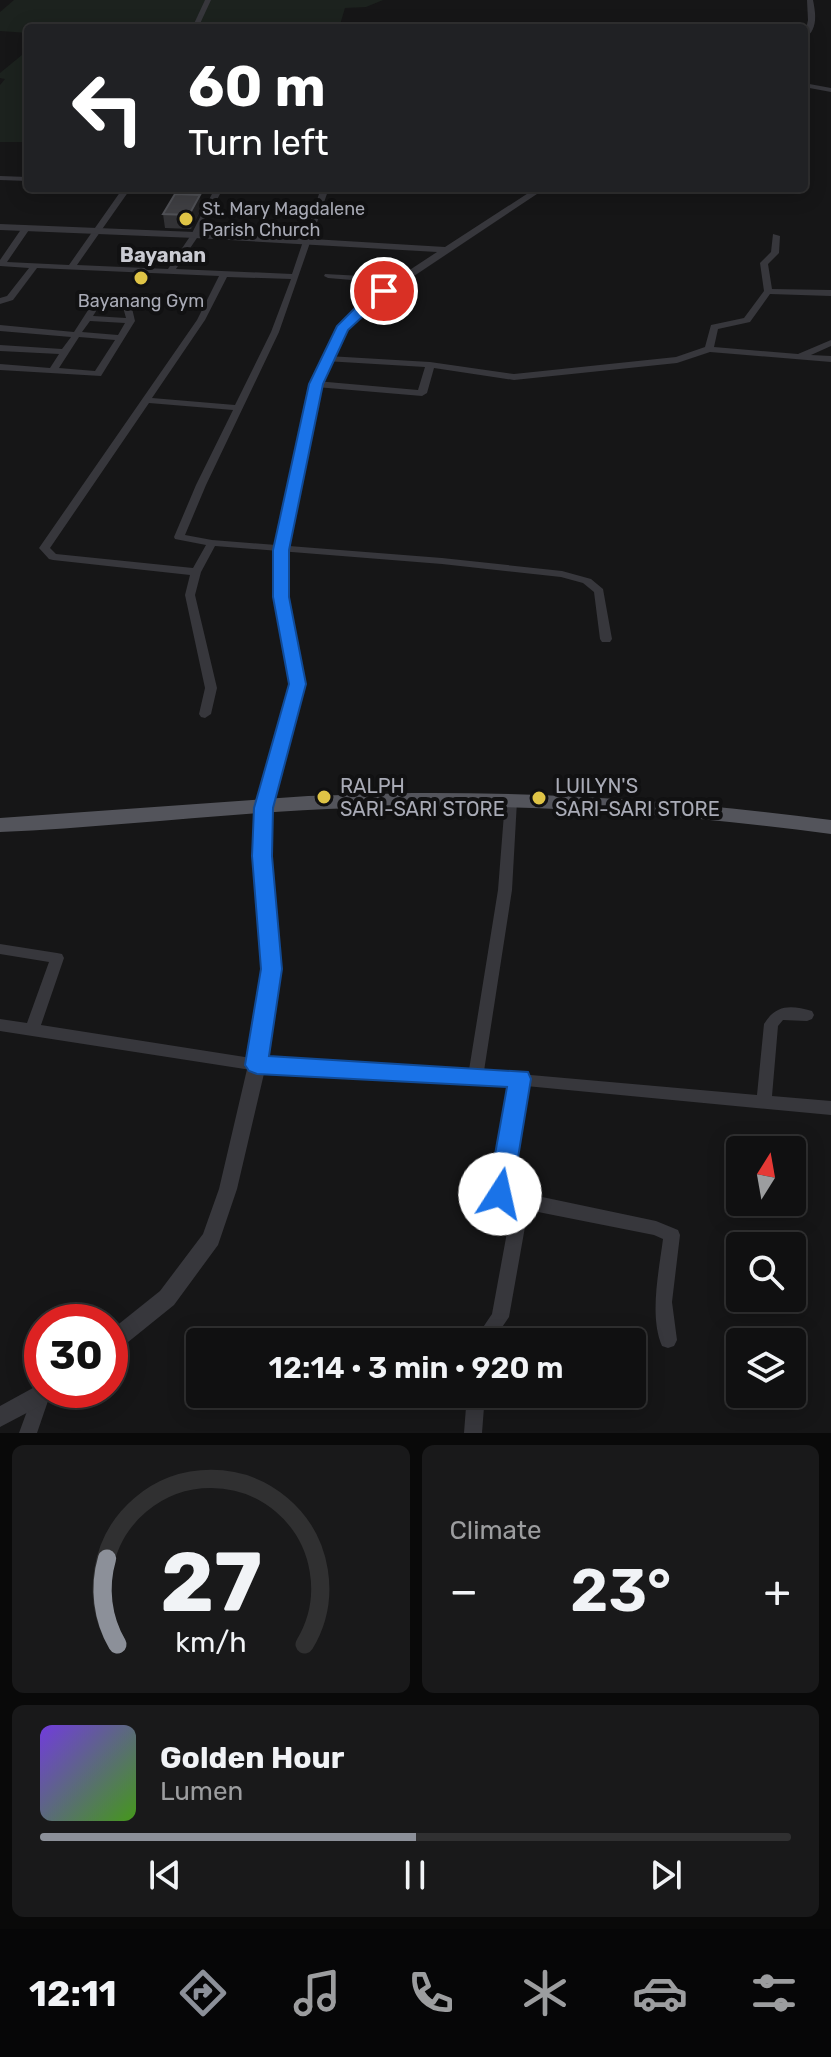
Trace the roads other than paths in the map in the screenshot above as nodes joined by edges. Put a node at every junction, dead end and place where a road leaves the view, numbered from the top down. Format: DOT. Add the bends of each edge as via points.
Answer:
graph roads {
  1 [pos="208,0"];
  2 [pos="810,0"];
  3 [pos="197,24"];
  4 [pos="808,34"];
  5 [pos="808,86"];
  6 [pos="831,90"];
  7 [pos="0,178"];
  8 [pos="24,179"];
  9 [pos="124,192"];
  10 [pos="217,192"];
  11 [pos="323,192"];
  12 [pos="536,192"];
  13 [pos="0,227"];
  14 [pos="27,227"];
  15 [pos="94,230"];
  16 [pos="195,235"];
  17 [pos="776,236"];
  18 [pos="308,242"];
  19 [pos="444,250"];
  20 [pos="0,264"];
  21 [pos="35,265"];
  22 [pos="71,267"];
  23 [pos="171,271"];
  24 [pos="225,273"];
  25 [pos="328,276"];
  26 [pos="293,277"];
  27 [pos="399,281"];
  28 [pos="768,291"];
  29 [pos="831,293"];
  30 [pos="0,301"];
  31 [pos="86,318"];
  32 [pos="131,321"];
  33 [pos="0,328"];
  34 [pos="76,334"];
  35 [pos="120,338"];
  36 [pos="831,343"];
  37 [pos="0,348"];
  38 [pos="709,349"];
  39 [pos="65,352"];
  40 [pos="802,355"];
  41 [pos="328,359"];
  42 [pos="831,359"];
  43 [pos="430,365"];
  44 [pos="0,367"];
  45 [pos="53,370"];
  46 [pos="316,384"];
  47 [pos="146,400"];
  48 [pos="238,408"];
  49 [pos="212,543"];
  50 [pos="281,550"];
  51 [pos="196,572"];
  52 [pos="606,639"];
  53 [pos="205,714"];
  54 [pos="511,801"];
  55 [pos="263,808"];
  56 [pos="0,825"];
  57 [pos="831,827"];
  58 [pos="0,949"];
  59 [pos="807,1015"];
  60 [pos="0,1025"];
  61 [pos="32,1030"];
  62 [pos="257,1065"];
  63 [pos="476,1076"];
  64 [pos="520,1079"];
  65 [pos="764,1102"];
  66 [pos="831,1108"];
  67 [pos="521,1201"];
  68 [pos="492,1328"];
  69 [pos="128,1329"];
  70 [pos="668,1340"];
  71 [pos="24,1405"];
  72 [pos="39,1408"];
  73 [pos="475,1408"];
  74 [pos="0,1417"];
  75 [pos="28,1433"];
  76 [pos="473,1433"];
  1 -- 3 [label="street"];
  2 -- 4 [label="street"];
  5 -- 6 [label="street"];
  7 -- 8 [label="street"];
  9 -- 15 [label="street"];
  10 -- 16 [label="street"];
  11 -- 18 [label="street"];
  12 -- 19 [label="street"];
  13 -- 14 [label="street"];
  14 -- 15 [label="street"];
  14 -- 20 [label="street"];
  15 -- 16 [label="street"];
  15 -- 22 [label="street"];
  16 -- 18 [label="street"];
  16 -- 23 [label="street"];
  17 -- 28 [label="street" via="775,253 764,263"];
  18 -- 19 [label="street"];
  18 -- 26 [label="street"];
  19 -- 27 [label="street"];
  20 -- 21 [label="street"];
  21 -- 22 [label="street"];
  21 -- 30 [label="street" via="10,298"];
  22 -- 23 [label="street"];
  23 -- 24 [label="street"];
  24 -- 26 [label="street"];
  24 -- 47 [label="street" via="201,320"];
  25 -- 27 [label="street"];
  26 -- 48 [label="street" via="277,328"];
  27 -- 41 [label="street" via="342,329"];
  28 -- 29 [label="street"];
  28 -- 38 [label="street" via="747,320 714,327"];
  31 -- 32 [label="street"];
  31 -- 32 [label="street" via="95,306 127,304"];
  31 -- 34 [label="street"];
  32 -- 35 [label="street"];
  33 -- 34 [label="street"];
  34 -- 35 [label="street"];
  34 -- 39 [label="street"];
  35 -- 45 [label="street" via="98,374"];
  36 -- 40 [label="street"];
  37 -- 39 [label="street"];
  38 -- 40 [label="street"];
  38 -- 43 [label="street" via="677,360 514,377"];
  39 -- 45 [label="street"];
  40 -- 42 [label="street"];
  41 -- 43 [label="street"];
  41 -- 46 [label="street"];
  43 -- 46 [label="street" via="422,393"];
  44 -- 45 [label="street"];
  46 -- 50 [label="street"];
  47 -- 48 [label="street"];
  47 -- 51 [label="street" via="44,548 53,557"];
  48 -- 49 [label="street" via="205,470 179,537"];
  49 -- 50 [label="street"];
  49 -- 51 [label="street"];
  50 -- 52 [label="street" via="562,574 587,581 599,591"];
  50 -- 55 [label="street" via="281,597 297,684"];
  51 -- 53 [label="street" via="190,605 211,688"];
  54 -- 55 [label="main road" via="350,801"];
  54 -- 57 [label="main road" via="658,807"];
  54 -- 63 [label="street" via="505,890"];
  55 -- 56 [label="main road"];
  55 -- 62 [label="street" via="271,969"];
  58 -- 61 [label="street" via="57,958"];
  59 -- 65 [label="street" via="779,1014 771,1024"];
  60 -- 61 [label="street"];
  61 -- 62 [label="street"];
  62 -- 63 [label="street"];
  62 -- 69 [label="street" via="211,1239 167,1298"];
  63 -- 64 [label="street"];
  64 -- 65 [label="street"];
  64 -- 67 [label="street" via="500,1194"];
  65 -- 66 [label="street"];
  67 -- 68 [label="street" via="500,1317"];
  67 -- 70 [label="street" via="672,1235 664,1302"];
  71 -- 74 [label="street"];
  72 -- 75 [label="street"];
  73 -- 76 [label="street"];
}
